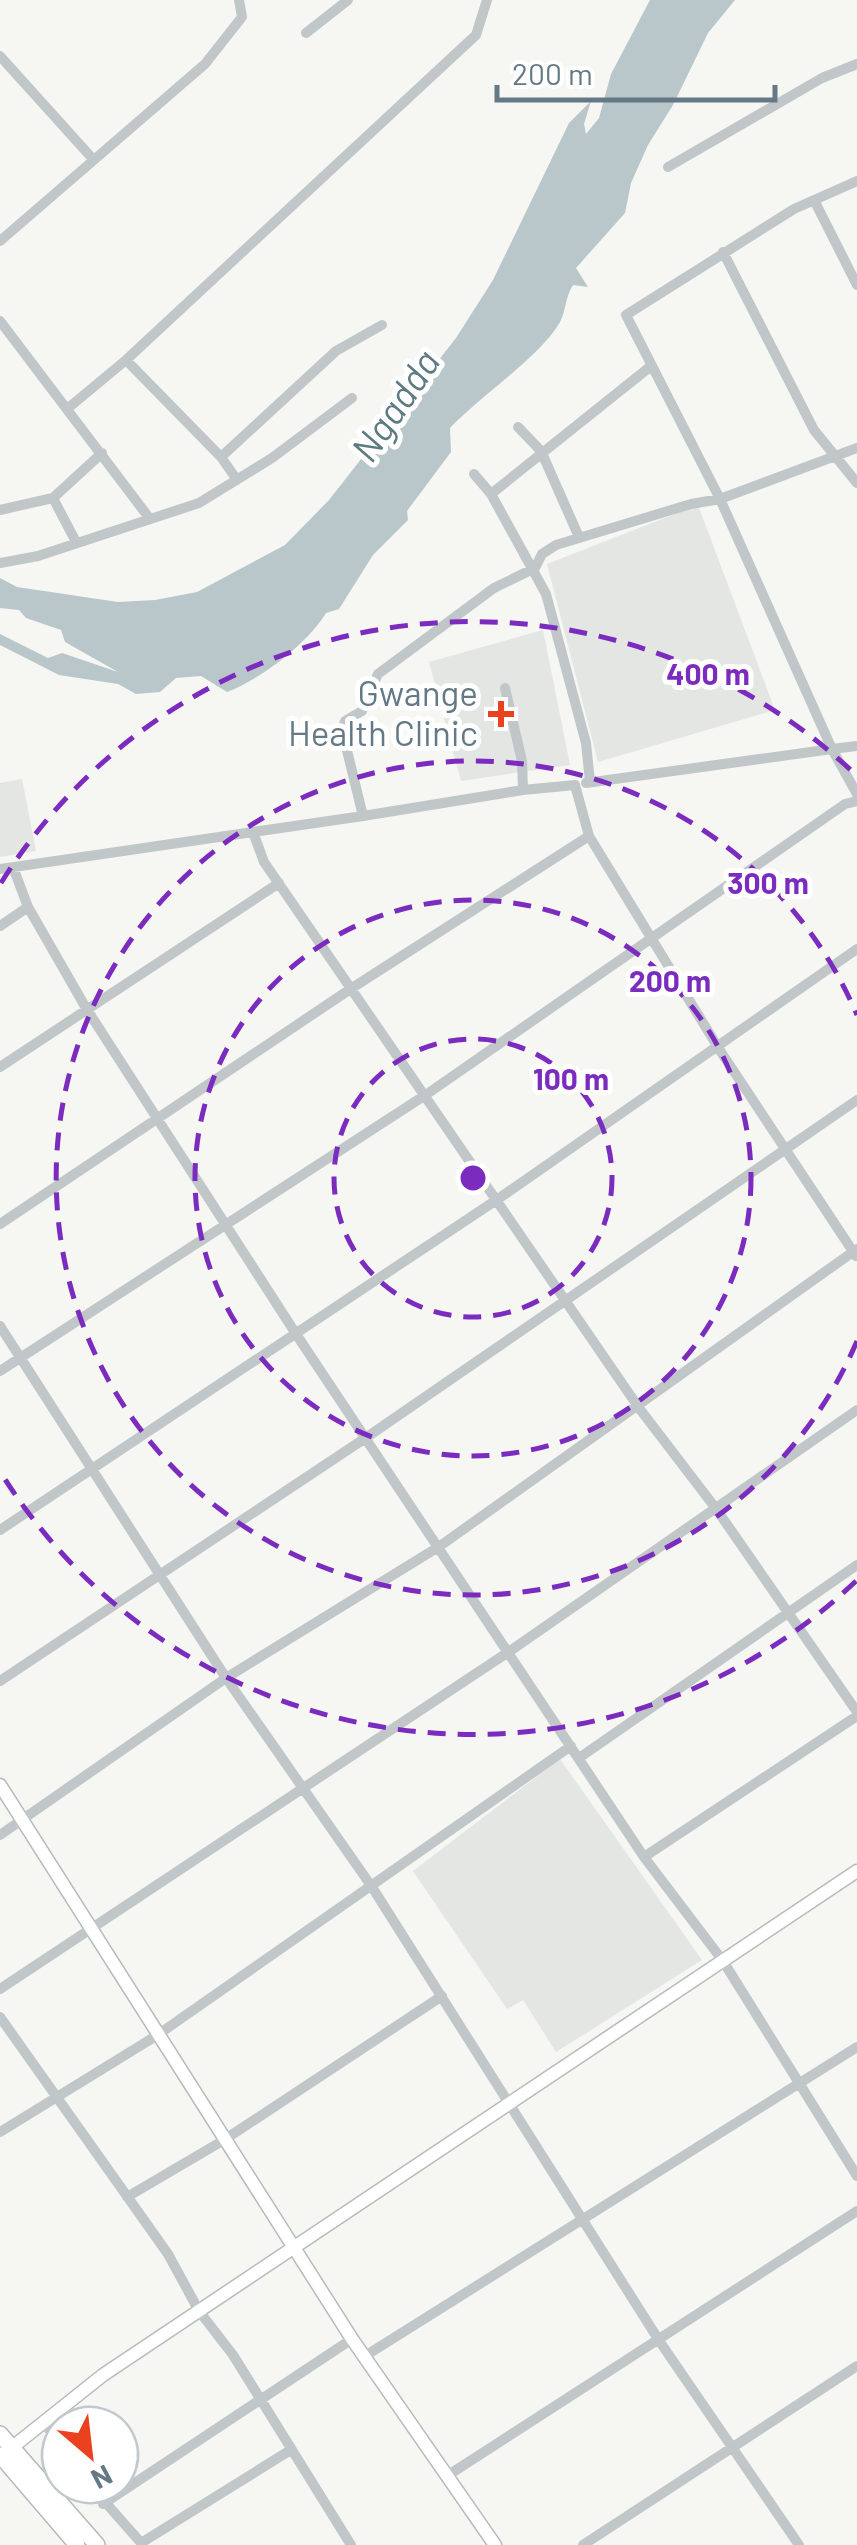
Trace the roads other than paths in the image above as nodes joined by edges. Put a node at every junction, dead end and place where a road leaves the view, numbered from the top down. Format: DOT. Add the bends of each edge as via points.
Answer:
graph roads {
  1 [pos="239,0"];
  2 [pos="348,0"];
  3 [pos="487,0"];
  4 [pos="306,33"];
  5 [pos="0,56"];
  6 [pos="857,64"];
  7 [pos="92,158"];
  8 [pos="668,167"];
  9 [pos="857,181"];
  10 [pos="814,200"];
  11 [pos="0,242"];
  12 [pos="723,252"];
  13 [pos="857,285"];
  14 [pos="0,321"];
  15 [pos="382,325"];
  16 [pos="126,360"];
  17 [pos="651,366"];
  18 [pos="352,398"];
  19 [pos="66,409"];
  20 [pos="518,427"];
  21 [pos="857,448"];
  22 [pos="542,451"];
  23 [pos="102,453"];
  24 [pos="838,455"];
  25 [pos="221,457"];
  26 [pos="474,474"];
  27 [pos="237,480"];
  28 [pos="857,483"];
  29 [pos="490,494"];
  30 [pos="52,498"];
  31 [pos="720,499"];
  32 [pos="0,510"];
  33 [pos="150,519"];
  34 [pos="579,537"];
  35 [pos="76,542"];
  36 [pos="0,562"];
  37 [pos="535,568"];
  38 [pos="505,688"];
  39 [pos="857,746"];
  40 [pos="832,749"];
  41 [pos="590,782"];
  42 [pos="575,785"];
  43 [pos="522,790"];
  44 [pos="857,797"];
  45 [pos="363,816"];
  46 [pos="253,832"];
  47 [pos="589,836"];
  48 [pos="13,868"];
  49 [pos="0,870"];
  50 [pos="279,883"];
  51 [pos="28,907"];
  52 [pos="0,926"];
  53 [pos="651,937"];
  54 [pos="857,949"];
  55 [pos="352,988"];
  56 [pos="86,1008"];
  57 [pos="719,1049"];
  58 [pos="0,1067"];
  59 [pos="427,1094"];
  60 [pos="857,1100"];
  61 [pos="159,1120"];
  62 [pos="786,1150"];
  63 [pos="498,1199"];
  64 [pos="0,1224"];
  65 [pos="228,1226"];
  66 [pos="856,1253"];
  67 [pos="565,1299"];
  68 [pos="0,1326"];
  69 [pos="296,1334"];
  70 [pos="20,1358"];
  71 [pos="0,1370"];
  72 [pos="638,1408"];
  73 [pos="857,1410"];
  74 [pos="367,1436"];
  75 [pos="93,1470"];
  76 [pos="717,1510"];
  77 [pos="0,1530"];
  78 [pos="440,1546"];
  79 [pos="857,1565"];
  80 [pos="160,1573"];
  81 [pos="789,1614"];
  82 [pos="510,1651"];
  83 [pos="226,1678"];
  84 [pos="0,1681"];
  85 [pos="857,1714"];
  86 [pos="571,1746"];
  87 [pos="580,1758"];
  88 [pos="0,1785"];
  89 [pos="301,1789"];
  90 [pos="23,1820"];
  91 [pos="0,1835"];
  92 [pos="644,1857"];
  93 [pos="857,1871"];
  94 [pos="372,1886"];
  95 [pos="89,1926"];
  96 [pos="723,1961"];
  97 [pos="0,1989"];
  98 [pos="442,1996"];
  99 [pos="0,2017"];
  100 [pos="156,2036"];
  101 [pos="857,2047"];
  102 [pos="801,2084"];
  103 [pos="53,2097"];
  104 [pos="510,2102"];
  105 [pos="0,2132"];
  106 [pos="224,2140"];
  107 [pos="857,2176"];
  108 [pos="127,2197"];
  109 [pos="857,2211"];
  110 [pos="584,2218"];
  111 [pos="294,2247"];
  112 [pos="199,2310"];
  113 [pos="352,2339"];
  114 [pos="660,2342"];
  115 [pos="365,2356"];
  116 [pos="857,2366"];
  117 [pos="260,2400"];
  118 [pos="65,2405"];
  119 [pos="40,2423"];
  120 [pos="3,2448"];
  121 [pos="735,2448"];
  122 [pos="289,2451"];
  123 [pos="450,2474"];
  124 [pos="140,2479"];
  125 [pos="104,2505"];
  126 [pos="142,2544"];
  127 [pos="76,2545"];
  128 [pos="97,2545"];
  129 [pos="351,2545"];
  130 [pos="495,2545"];
  131 [pos="583,2545"];
  132 [pos="799,2545"];
  1 -- 7 [label="street" via="242,17 205,64"];
  2 -- 4 [label="street"];
  3 -- 16 [label="street" via="476,35"];
  5 -- 7 [label="street"];
  6 -- 8 [label="street"];
  7 -- 11 [label="street"];
  9 -- 10 [label="street"];
  10 -- 12 [label="street"];
  10 -- 13 [label="street"];
  12 -- 17 [label="street" via="626,315"];
  12 -- 24 [label="street" via="814,430"];
  14 -- 19 [label="street"];
  15 -- 25 [label="street" via="336,351"];
  16 -- 19 [label="street"];
  16 -- 25 [label="street"];
  17 -- 22 [label="street"];
  17 -- 31 [label="street"];
  18 -- 27 [label="street"];
  19 -- 23 [label="street"];
  20 -- 22 [label="street"];
  21 -- 24 [label="street"];
  22 -- 29 [label="street"];
  22 -- 34 [label="street"];
  23 -- 30 [label="street"];
  23 -- 33 [label="street"];
  24 -- 28 [label="street"];
  24 -- 31 [label="street"];
  25 -- 27 [label="street"];
  26 -- 29 [label="street"];
  27 -- 33 [label="street" via="199,504"];
  29 -- 37 [label="street"];
  30 -- 32 [label="street"];
  30 -- 35 [label="street"];
  31 -- 34 [label="street"];
  31 -- 40 [label="street"];
  33 -- 35 [label="street"];
  34 -- 37 [label="street" via="542,554"];
  35 -- 36 [label="street"];
  37 -- 41 [label="street" via="559,628"];
  37 -- 45 [label="street" via="494,588 372,682 362,711 342,730"];
  38 -- 43 [label="street"];
  39 -- 40 [label="street"];
  40 -- 41 [label="street"];
  40 -- 44 [label="street"];
  41 -- 42 [label="street"];
  42 -- 43 [label="street"];
  42 -- 47 [label="street"];
  43 -- 45 [label="street"];
  44 -- 53 [label="street"];
  45 -- 46 [label="street"];
  46 -- 48 [label="street"];
  46 -- 50 [label="street"];
  47 -- 53 [label="street"];
  47 -- 55 [label="street"];
  48 -- 49 [label="street"];
  48 -- 51 [label="street"];
  50 -- 55 [label="street"];
  50 -- 56 [label="street"];
  51 -- 52 [label="street"];
  51 -- 56 [label="street"];
  53 -- 57 [label="street"];
  53 -- 59 [label="street"];
  54 -- 57 [label="street"];
  55 -- 59 [label="street"];
  55 -- 61 [label="street"];
  56 -- 58 [label="street"];
  56 -- 61 [label="street"];
  57 -- 62 [label="street"];
  57 -- 63 [label="street"];
  59 -- 63 [label="street"];
  59 -- 65 [label="street"];
  60 -- 62 [label="street"];
  61 -- 64 [label="street"];
  61 -- 65 [label="street"];
  62 -- 66 [label="street"];
  62 -- 67 [label="street"];
  63 -- 67 [label="street"];
  63 -- 69 [label="street"];
  65 -- 69 [label="street"];
  65 -- 70 [label="street"];
  66 -- 72 [label="street"];
  67 -- 72 [label="street"];
  67 -- 74 [label="street"];
  68 -- 70 [label="street"];
  69 -- 74 [label="street"];
  69 -- 75 [label="street"];
  70 -- 71 [label="street"];
  70 -- 75 [label="street"];
  72 -- 76 [label="street"];
  72 -- 78 [label="street"];
  73 -- 76 [label="street"];
  74 -- 78 [label="street"];
  74 -- 80 [label="street"];
  75 -- 77 [label="street"];
  75 -- 80 [label="street"];
  76 -- 81 [label="street"];
  76 -- 82 [label="street"];
  78 -- 82 [label="street"];
  78 -- 83 [label="street"];
  79 -- 81 [label="street"];
  80 -- 83 [label="street"];
  80 -- 84 [label="street"];
  81 -- 85 [label="street"];
  81 -- 87 [label="street"];
  82 -- 86 [label="street"];
  82 -- 89 [label="street"];
  83 -- 89 [label="street"];
  83 -- 90 [label="street"];
  85 -- 92 [label="street"];
  86 -- 87 [label="street"];
  86 -- 94 [label="street"];
  87 -- 92 [label="street"];
  88 -- 90 [label="main road"];
  89 -- 94 [label="street"];
  89 -- 95 [label="street"];
  90 -- 91 [label="street"];
  90 -- 95 [label="main road"];
  92 -- 96 [label="street"];
  93 -- 96 [label="main road"];
  94 -- 98 [label="street"];
  94 -- 100 [label="street"];
  95 -- 97 [label="street"];
  95 -- 100 [label="main road"];
  96 -- 102 [label="street"];
  96 -- 104 [label="main road"];
  98 -- 104 [label="street"];
  98 -- 106 [label="street"];
  99 -- 103 [label="street"];
  100 -- 103 [label="street"];
  100 -- 106 [label="main road"];
  101 -- 102 [label="street"];
  102 -- 107 [label="street"];
  102 -- 110 [label="street"];
  103 -- 105 [label="street"];
  103 -- 108 [label="street"];
  104 -- 110 [label="street"];
  104 -- 111 [label="main road"];
  106 -- 108 [label="street"];
  106 -- 111 [label="main road"];
  108 -- 112 [label="street"];
  109 -- 114 [label="street"];
  110 -- 114 [label="street"];
  110 -- 115 [label="street"];
  111 -- 112 [label="main road"];
  111 -- 113 [label="main road"];
  112 -- 117 [label="street"];
  112 -- 118 [label="main road"];
  113 -- 115 [label="main road"];
  113 -- 117 [label="street"];
  114 -- 121 [label="street"];
  114 -- 123 [label="street"];
  115 -- 123 [label="main road"];
  116 -- 121 [label="street"];
  117 -- 122 [label="street"];
  117 -- 124 [label="street"];
  119 -- 120 [label="main road"];
  120 -- 127 [label="highway"];
  120 -- 128 [label="highway"];
  121 -- 131 [label="street"];
  121 -- 132 [label="street"];
  122 -- 126 [label="street"];
  122 -- 129 [label="street"];
  123 -- 130 [label="main road"];
  125 -- 126 [label="street"];
}
